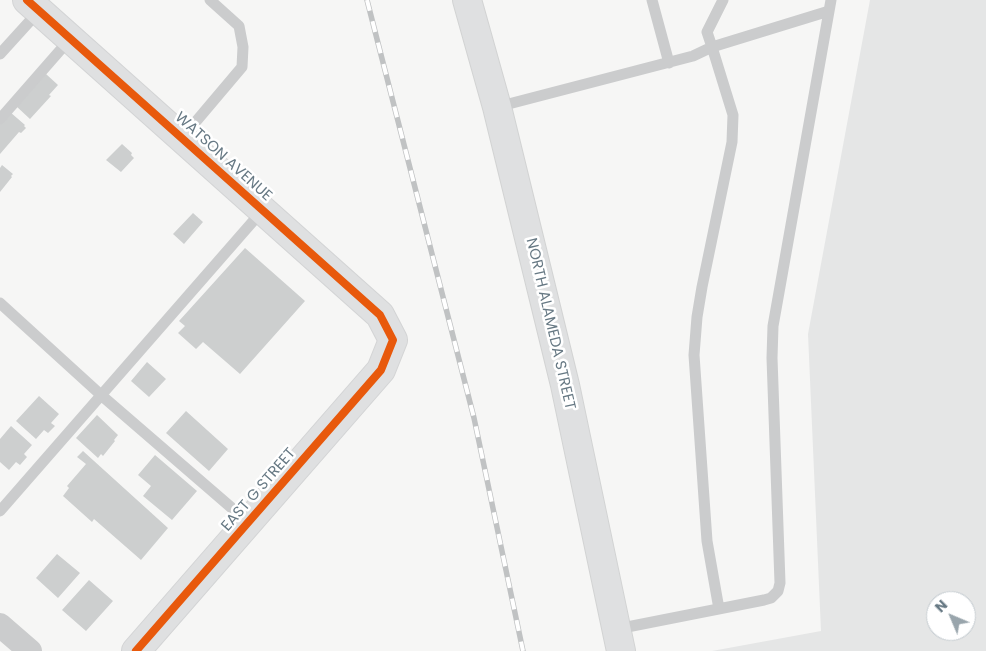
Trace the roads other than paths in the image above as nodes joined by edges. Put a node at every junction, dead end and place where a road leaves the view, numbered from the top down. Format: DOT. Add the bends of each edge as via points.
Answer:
graph roads {
  1 [pos="210,0"];
  2 [pos="467,0"];
  3 [pos="652,0"];
  4 [pos="723,0"];
  5 [pos="33,5"];
  6 [pos="830,6"];
  7 [pos="70,39"];
  8 [pos="712,47"];
  9 [pos="0,54"];
  10 [pos="669,63"];
  11 [pos="497,108"];
  12 [pos="0,119"];
  13 [pos="182,138"];
  14 [pos="262,211"];
  15 [pos="0,303"];
  16 [pos="393,340"];
  17 [pos="101,395"];
  18 [pos="0,511"];
  19 [pos="249,522"];
  20 [pos="719,609"];
  21 [pos="0,625"];
  22 [pos="619,640"];
  23 [pos="30,651"];
  24 [pos="136,651"];
  1 -- 13 [label="lane" via="240,26 242,67"];
  2 -- 11 [label="street, NORTH ALAMEDA STREET"];
  3 -- 10 [label="lane"];
  4 -- 8 [label="lane" via="707,32"];
  5 -- 7 [label="street, WATSON AVENUE"];
  5 -- 9 [label="lane"];
  6 -- 8 [label="lane"];
  6 -- 20 [label="lane" via="773,326 780,583 778,591 770,598"];
  7 -- 12 [label="lane"];
  7 -- 13 [label="street, WATSON AVENUE"];
  8 -- 10 [label="lane"];
  8 -- 20 [label="lane" via="733,116 732,142 702,287 694,356 707,541"];
  10 -- 11 [label="lane"];
  11 -- 22 [label="street, NORTH ALAMEDA STREET" via="565,385"];
  13 -- 14 [label="street, WATSON AVENUE"];
  14 -- 16 [label="street, WATSON AVENUE" via="380,315"];
  14 -- 17 [label="lane"];
  15 -- 17 [label="lane"];
  16 -- 19 [label="street, EAST G STREET" via="381,370"];
  17 -- 18 [label="lane"];
  17 -- 19 [label="lane"];
  19 -- 24 [label="street, EAST G STREET"];
  20 -- 22 [label="lane"];
  21 -- 23 [label="street"];
}
